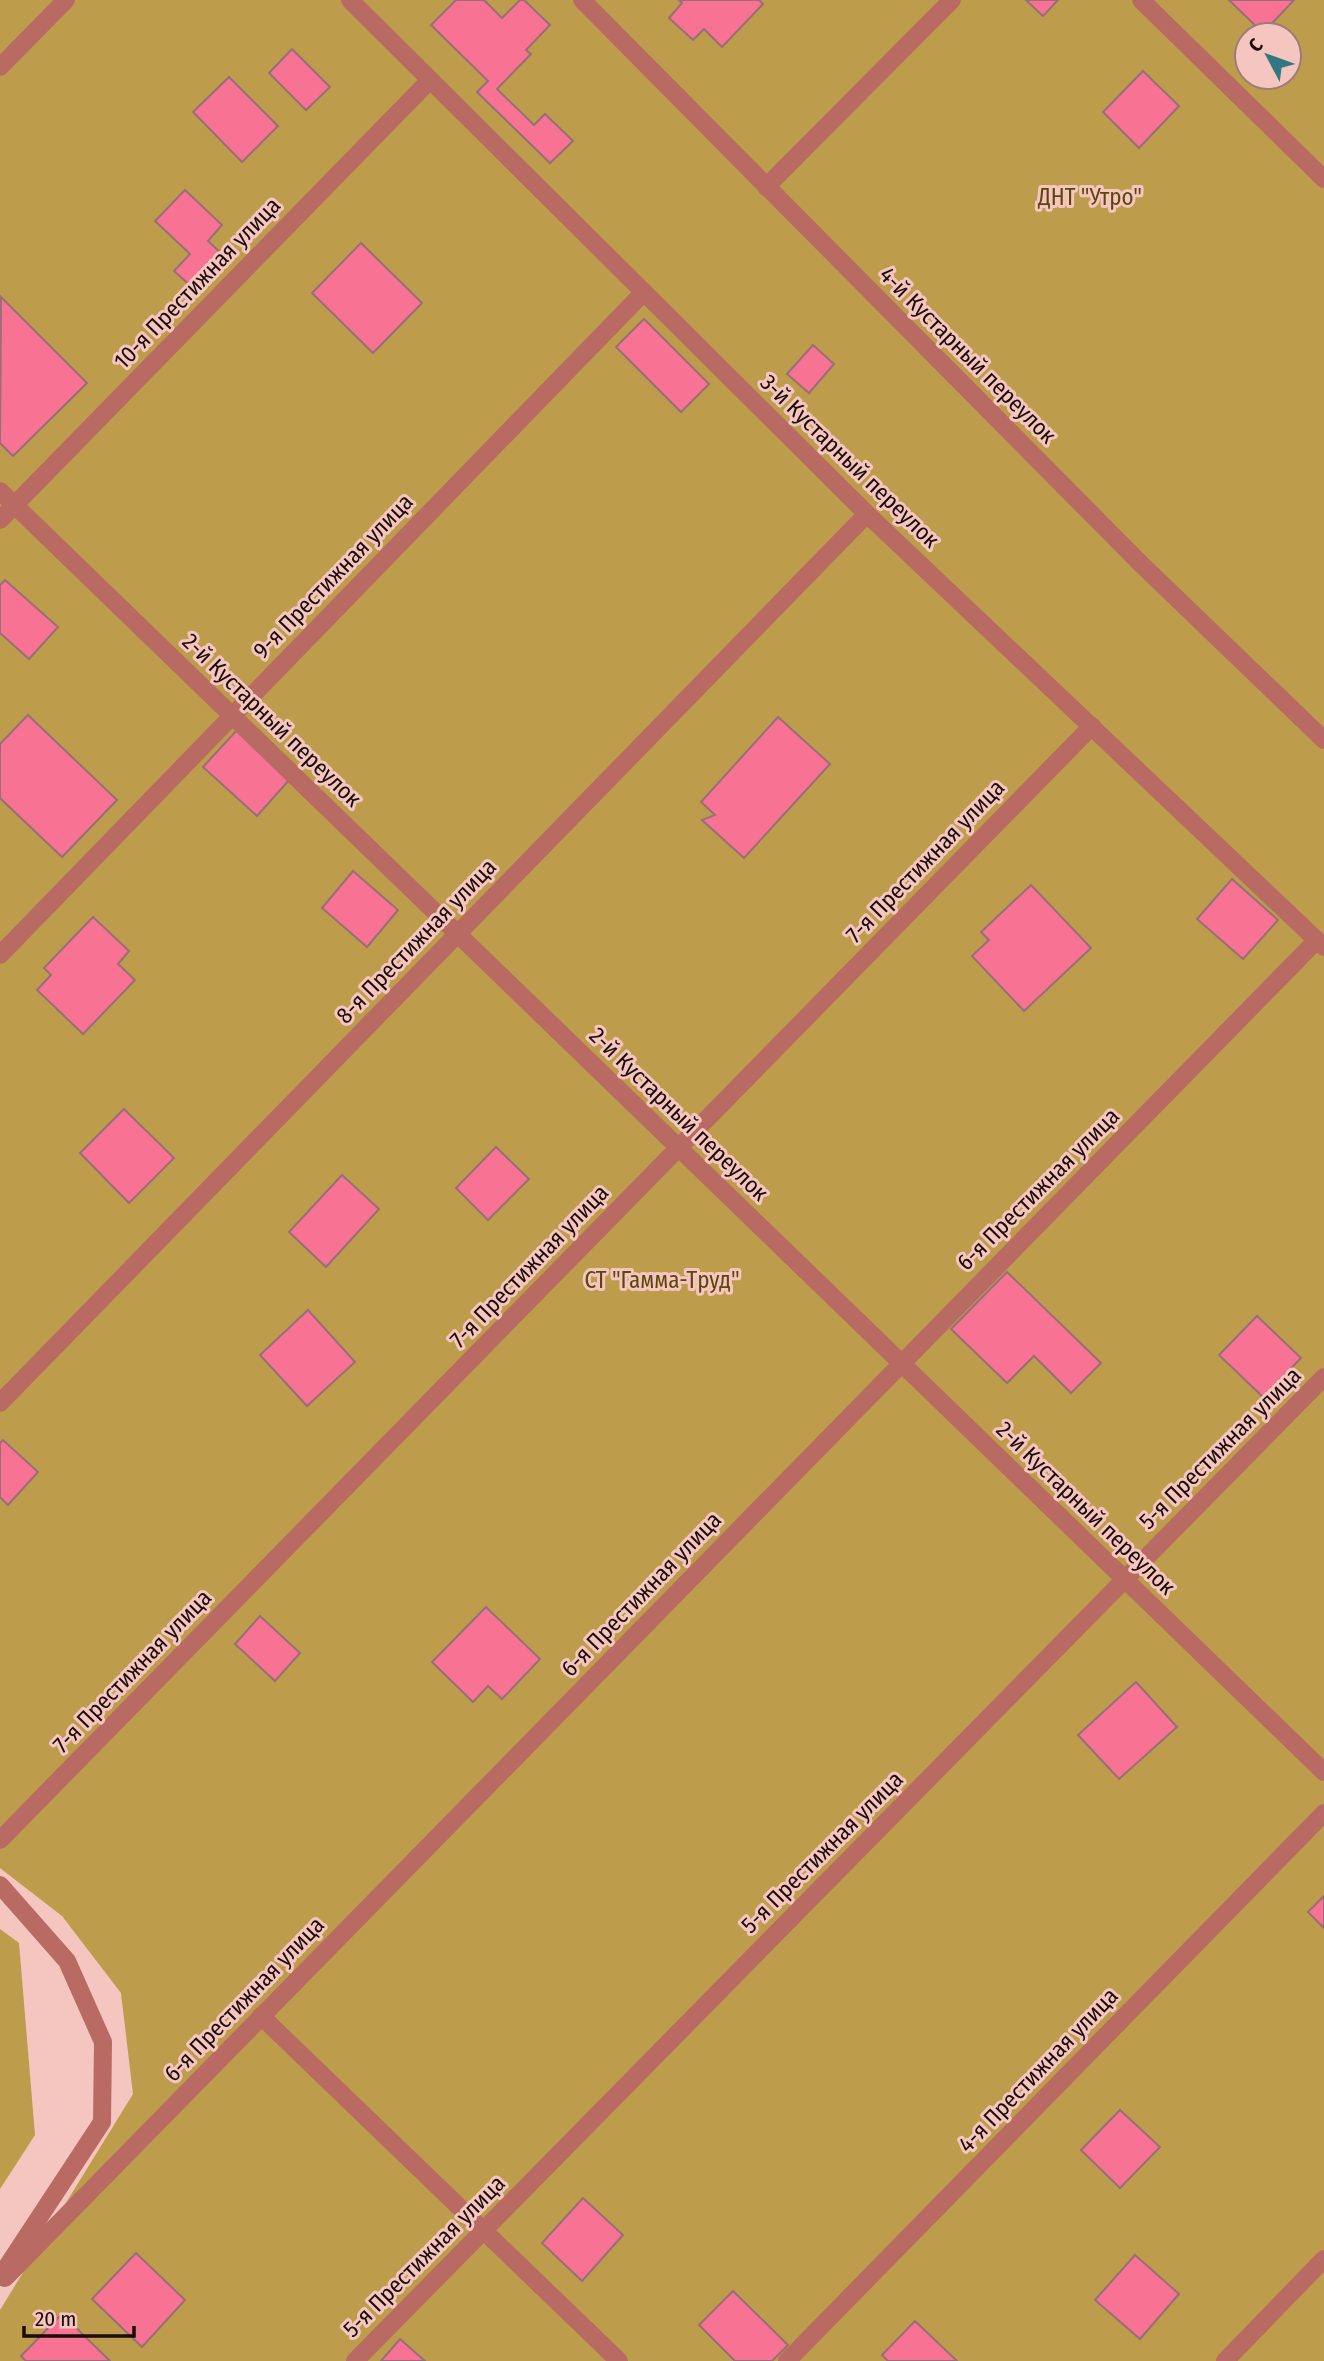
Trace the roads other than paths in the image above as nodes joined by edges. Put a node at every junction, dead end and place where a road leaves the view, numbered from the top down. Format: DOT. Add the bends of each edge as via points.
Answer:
graph roads {
  1 [pos="66,0"];
  2 [pos="350,0"];
  3 [pos="582,0"];
  4 [pos="952,0"];
  5 [pos="1141,0"];
  6 [pos="0,67"];
  7 [pos="430,80"];
  8 [pos="1324,179"];
  9 [pos="766,187"];
  10 [pos="644,292"];
  11 [pos="0,491"];
  12 [pos="15,505"];
  13 [pos="867,514"];
  14 [pos="0,520"];
  15 [pos="232,716"];
  16 [pos="1092,726"];
  17 [pos="1324,740"];
  18 [pos="458,934"];
  19 [pos="1321,943"];
  20 [pos="0,955"];
  21 [pos="679,1148"];
  22 [pos="901,1363"];
  23 [pos="1324,1377"];
  24 [pos="0,1403"];
  25 [pos="1125,1579"];
  26 [pos="1324,1772"];
  27 [pos="1324,1814"];
  28 [pos="0,1840"];
  29 [pos="0,1885"];
  30 [pos="261,2016"];
  31 [pos="484,2230"];
  32 [pos="1324,2259"];
  33 [pos="0,2277"];
  34 [pos="0,2283"];
  35 [pos="355,2361"];
  36 [pos="620,2361"];
  37 [pos="787,2361"];
  38 [pos="1225,2361"];
  1 -- 6 [label="street"];
  2 -- 7 [label="street, 3-й Кустарный переулок"];
  3 -- 9 [label="street, 4-й Кустарный переулок"];
  4 -- 9 [label="street"];
  5 -- 8 [label="street"];
  7 -- 10 [label="street, 3-й Кустарный переулок"];
  7 -- 12 [label="street, 10-я Престижная улица"];
  9 -- 17 [label="street, 4-й Кустарный переулок" via="1140,563"];
  10 -- 13 [label="street, 3-й Кустарный переулок"];
  10 -- 15 [label="street, 9-я Престижная улица"];
  11 -- 12 [label="street, 2-й Кустарный переулок"];
  12 -- 14 [label="street, 10-я Престижная улица"];
  12 -- 15 [label="street, 2-й Кустарный переулок"];
  13 -- 16 [label="street, 3-й Кустарный переулок"];
  13 -- 18 [label="street, 8-я Престижная улица"];
  15 -- 18 [label="street, 2-й Кустарный переулок"];
  15 -- 20 [label="street, 9-я Престижная улица"];
  16 -- 19 [label="street, 3-й Кустарный переулок"];
  16 -- 21 [label="street, 7-я Престижная улица"];
  18 -- 21 [label="street, 2-й Кустарный переулок"];
  18 -- 24 [label="street, 8-я Престижная улица"];
  19 -- 22 [label="street, 6-я Престижная улица"];
  21 -- 22 [label="street, 2-й Кустарный переулок"];
  21 -- 28 [label="street, 7-я Престижная улица"];
  22 -- 25 [label="street, 2-й Кустарный переулок"];
  22 -- 30 [label="street, 6-я Престижная улица"];
  23 -- 25 [label="street, 5-я Престижная улица"];
  25 -- 26 [label="street, 2-й Кустарный переулок"];
  25 -- 31 [label="street, 5-я Престижная улица"];
  27 -- 37 [label="street, 4-я Престижная улица"];
  29 -- 33 [label="street" via="68,1961 103,2042 103,2055 102,2122"];
  30 -- 31 [label="street"];
  30 -- 34 [label="street, 6-я Престижная улица"];
  31 -- 35 [label="street, 5-я Престижная улица"];
  31 -- 36 [label="street"];
  32 -- 38 [label="street"];
}
